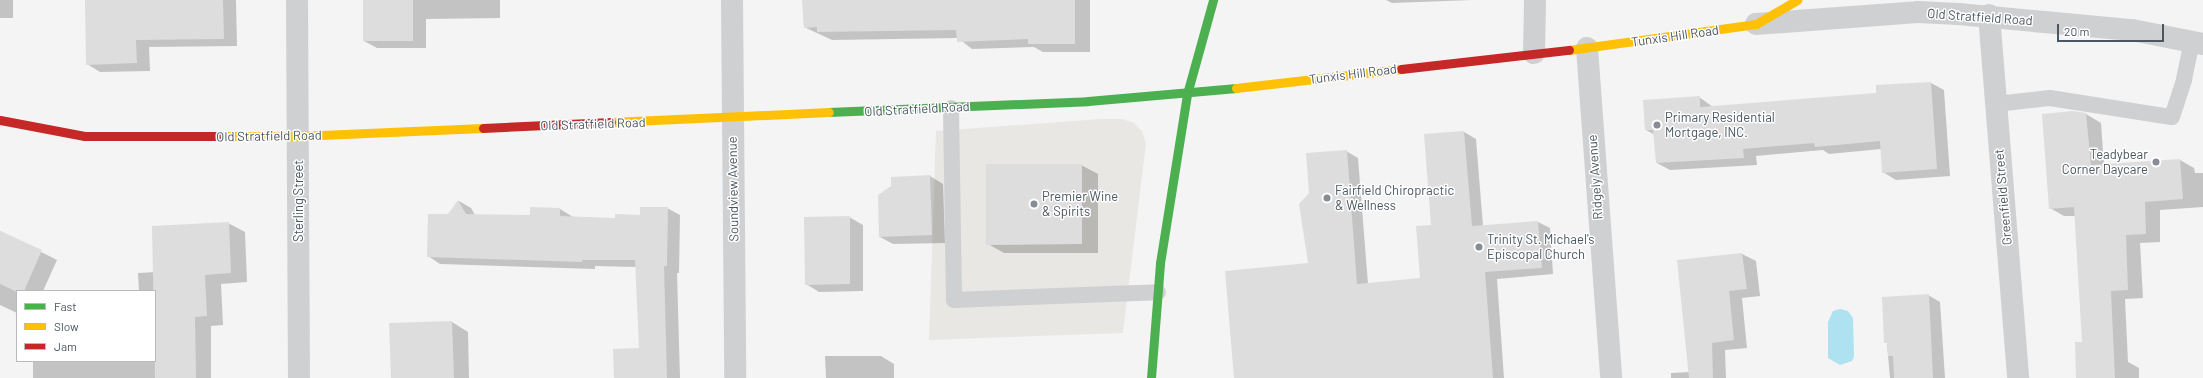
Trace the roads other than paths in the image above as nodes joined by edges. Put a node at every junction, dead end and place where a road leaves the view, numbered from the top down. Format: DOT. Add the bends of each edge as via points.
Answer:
graph roads {
  1 [pos="297,0"];
  2 [pos="732,0"];
  3 [pos="1214,0"];
  4 [pos="1535,0"];
  5 [pos="1797,0"];
  6 [pos="1917,6"];
  7 [pos="1989,16"];
  8 [pos="1756,24"];
  9 [pos="2197,43"];
  10 [pos="1587,48"];
  11 [pos="1534,53"];
  12 [pos="1187,94"];
  13 [pos="1996,104"];
  14 [pos="951,108"];
  15 [pos="732,118"];
  16 [pos="0,120"];
  17 [pos="298,136"];
  18 [pos="1158,292"];
  19 [pos="299,378"];
  20 [pos="735,378"];
  21 [pos="1151,378"];
  22 [pos="1611,378"];
  23 [pos="2018,378"];
  1 -- 17 [label="street, Sterling Street"];
  2 -- 15 [label="street, Soundview Avenue"];
  3 -- 12 [label="street"];
  4 -- 11 [label="street"];
  5 -- 8 [label="street, Tunxis Hill Road"];
  6 -- 7 [label="street, Old Stratfield Road"];
  6 -- 8 [label="street, Old Stratfield Road"];
  7 -- 9 [label="street, Old Stratfield Road" via="2132,30"];
  7 -- 13 [label="street, Greenfield Street"];
  8 -- 10 [label="street, Tunxis Hill Road"];
  9 -- 13 [label="lane" via="2172,117 2050,98"];
  10 -- 11 [label="street, Tunxis Hill Road"];
  10 -- 22 [label="street, Ridgely Avenue" via="1589,106"];
  11 -- 12 [label="street, Tunxis Hill Road"];
  12 -- 14 [label="street, Old Stratfield Road"];
  12 -- 18 [label="street" via="1160,263"];
  13 -- 23 [label="street, Greenfield Street"];
  14 -- 15 [label="street, Old Stratfield Road"];
  14 -- 18 [label="lane" via="954,300"];
  15 -- 17 [label="street, Old Stratfield Road"];
  15 -- 20 [label="street, Soundview Avenue"];
  16 -- 17 [label="street, Old Stratfield Road" via="85,136"];
  17 -- 19 [label="street, Sterling Street"];
  18 -- 21 [label="street"];
}
